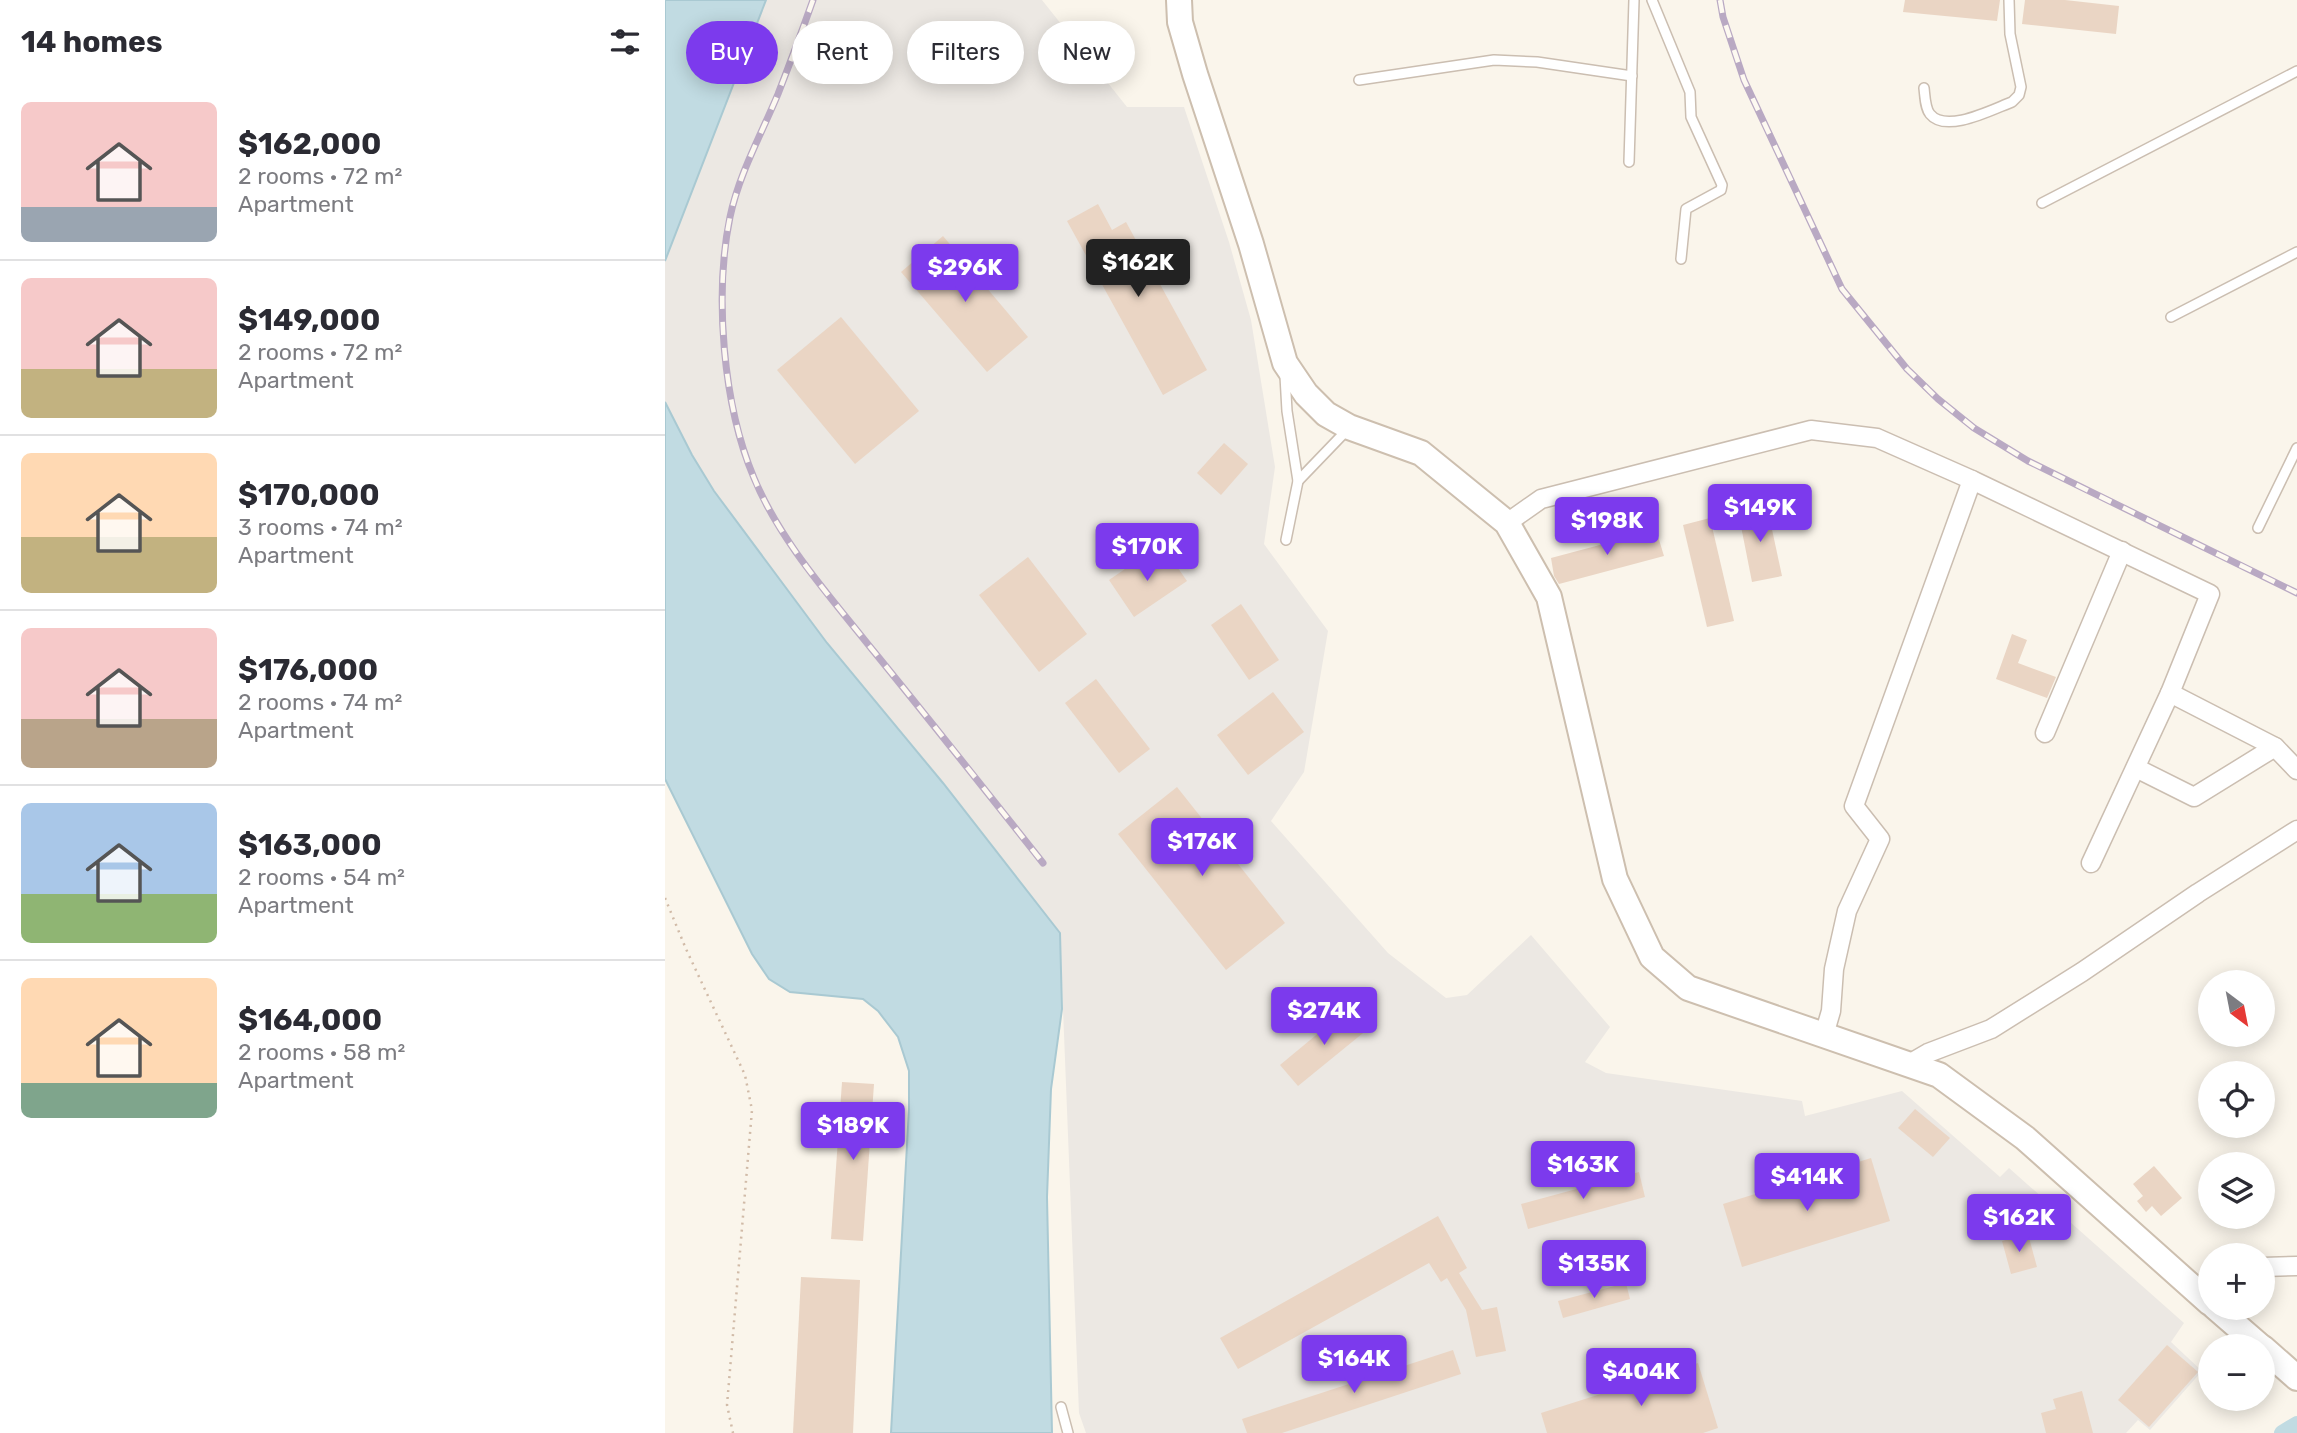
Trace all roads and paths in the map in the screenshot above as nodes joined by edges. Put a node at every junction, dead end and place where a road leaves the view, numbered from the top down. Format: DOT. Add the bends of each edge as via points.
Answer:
graph roads {
  1 [pos="1179,0"];
  2 [pos="1634,0"];
  3 [pos="1652,0"];
  4 [pos="2009,0"];
  5 [pos="2297,71"];
  6 [pos="1632,76"];
  7 [pos="1359,80"];
  8 [pos="1924,88"];
  9 [pos="1629,162"];
  10 [pos="2042,203"];
  11 [pos="2297,252"];
  12 [pos="1681,259"];
  13 [pos="2171,317"];
  14 [pos="1285,363"];
  15 [pos="1349,427"];
  16 [pos="2297,448"];
  17 [pos="1972,480"];
  18 [pos="1298,481"];
  19 [pos="1507,523"];
  20 [pos="2258,528"];
  21 [pos="1286,540"];
  22 [pos="2122,551"];
  23 [pos="2170,693"];
  24 [pos="2045,733"];
  25 [pos="2275,747"];
  26 [pos="2136,768"];
  27 [pos="2297,770"];
  28 [pos="2297,830"];
  29 [pos="2091,863"];
  30 [pos="665,898"];
  31 [pos="1825,1035"];
  32 [pos="1909,1064"];
  33 [pos="2297,1266"];
  34 [pos="2275,1267"];
  35 [pos="2198,1290"];
  36 [pos="2231,1320"];
  37 [pos="2247,1334"];
  38 [pos="2275,1359"];
  39 [pos="2294,1376"];
  40 [pos="1061,1407"];
  41 [pos="733,1433"];
  42 [pos="1068,1433"];
  1 -- 14 [label="street" via="1180,22 1195,74"];
  2 -- 6 [label="lane"];
  3 -- 12 [label="lane" via="1690,92 1691,117 1722,185 1721,190 1686,209"];
  4 -- 8 [label="lane" via="2010,34 2021,87 2013,102 1955,122 1938,121 1928,112"];
  5 -- 10 [label="lane"];
  6 -- 7 [label="lane" via="1494,60"];
  6 -- 9 [label="lane"];
  11 -- 13 [label="lane"];
  14 -- 15 [label="street" via="1326,414"];
  14 -- 18 [label="lane" via="1286,411"];
  15 -- 18 [label="lane"];
  15 -- 19 [label="street" via="1421,453"];
  16 -- 20 [label="lane"];
  17 -- 19 [label="street" via="1877,438 1811,430 1541,499"];
  17 -- 22 [label="street"];
  17 -- 31 [label="street" via="1854,806 1880,839 1847,911"];
  18 -- 21 [label="lane"];
  19 -- 31 [label="street" via="1549,597 1615,879 1652,957 1688,988"];
  22 -- 23 [label="street" via="2210,594"];
  22 -- 24 [label="street"];
  23 -- 25 [label="street"];
  23 -- 26 [label="street"];
  25 -- 26 [label="street" via="2194,797"];
  25 -- 27 [label="street"];
  26 -- 29 [label="street"];
  28 -- 32 [label="street" via="1991,1028"];
  30 -- 41 [label="path" via="745,1075 752,1110 727,1405"];
  31 -- 32 [label="street"];
  32 -- 35 [label="street" via="1939,1076 2025,1138"];
  33 -- 34 [label="street"];
  36 -- 37 [label="street"];
  38 -- 39 [label="street"];
  40 -- 42 [label="lane"];
}
